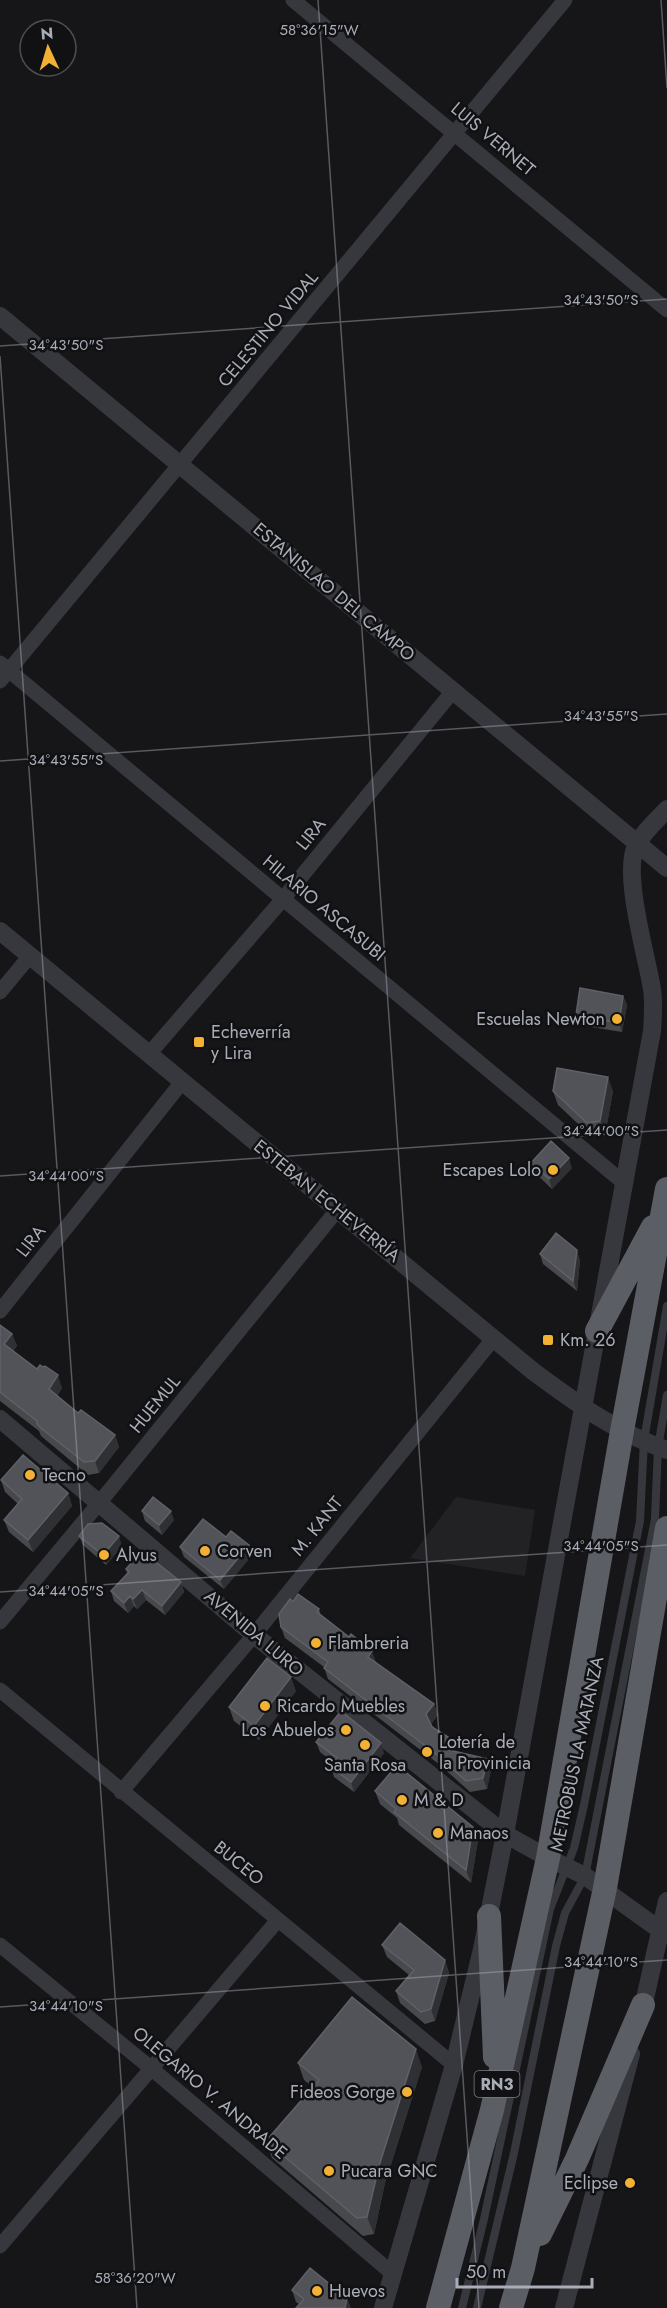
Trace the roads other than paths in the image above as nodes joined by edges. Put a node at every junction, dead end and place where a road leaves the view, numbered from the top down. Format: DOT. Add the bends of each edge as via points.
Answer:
graph roads {
  1 [pos="293,0"];
  2 [pos="565,0"];
  3 [pos="456,133"];
  4 [pos="667,310"];
  5 [pos="0,315"];
  6 [pos="181,464"];
  7 [pos="3,671"];
  8 [pos="453,691"];
  9 [pos="667,809"];
  10 [pos="637,844"];
  11 [pos="667,868"];
  12 [pos="283,899"];
  13 [pos="0,931"];
  14 [pos="29,957"];
  15 [pos="0,992"];
  16 [pos="149,1054"];
  17 [pos="182,1082"];
  18 [pos="624,1183"];
  19 [pos="665,1197"];
  20 [pos="338,1209"];
  21 [pos="667,1306"];
  22 [pos="0,1311"];
  23 [pos="597,1331"];
  24 [pos="494,1338"];
  25 [pos="667,1395"];
  26 [pos="584,1409"];
  27 [pos="0,1419"];
  28 [pos="648,1442"];
  29 [pos="100,1502"];
  30 [pos="667,1528"];
  31 [pos="0,1622"];
  32 [pos="254,1635"];
  33 [pos="0,1690"];
  34 [pos="121,1792"];
  35 [pos="505,1834"];
  36 [pos="557,1863"];
  37 [pos="585,1876"];
  38 [pos="605,1888"];
  39 [pos="667,1901"];
  40 [pos="489,1916"];
  41 [pos="278,1920"];
  42 [pos="664,1933"];
  43 [pos="0,1945"];
  44 [pos="643,2005"];
  45 [pos="454,2065"];
  46 [pos="152,2069"];
  47 [pos="496,2090"];
  48 [pos="0,2246"];
  49 [pos="523,2268"];
  50 [pos="393,2274"];
  51 [pos="383,2308"];
  52 [pos="438,2308"];
  53 [pos="462,2308"];
  54 [pos="477,2308"];
  55 [pos="511,2308"];
  56 [pos="564,2308"];
  1 -- 3 [label="street, LUIS VERNET"];
  2 -- 3 [label="street, CELESTINO VIDAL"];
  3 -- 4 [label="street, LUIS VERNET"];
  3 -- 6 [label="street, CELESTINO VIDAL"];
  5 -- 6 [label="street, ESTANISLAO DEL CAMPO"];
  6 -- 7 [label="street, CELESTINO VIDAL"];
  6 -- 8 [label="street, ESTANISLAO DEL CAMPO"];
  7 -- 12 [label="street, HILARIO ASCASUBI"];
  8 -- 10 [label="street, ESTANISLAO DEL CAMPO"];
  8 -- 12 [label="street, LIRA"];
  9 -- 10 [label="street"];
  10 -- 11 [label="street, ESTANISLAO DEL CAMPO"];
  10 -- 18 [label="street" via="631,868 654,1011"];
  12 -- 16 [label="street, LIRA"];
  12 -- 18 [label="street, HILARIO ASCASUBI"];
  13 -- 14 [label="street, ESTEBAN ECHEVERRÍA"];
  14 -- 15 [label="street"];
  14 -- 16 [label="street, ESTEBAN ECHEVERRÍA"];
  16 -- 17 [label="street, ESTEBAN ECHEVERRÍA"];
  17 -- 20 [label="street, ESTEBAN ECHEVERRÍA"];
  17 -- 22 [label="street, LIRA"];
  18 -- 23 [label="street"];
  19 -- 23 [label="highway"];
  19 -- 28 [label="highway, RN3"];
  20 -- 24 [label="street, ESTEBAN ECHEVERRÍA"];
  20 -- 29 [label="street, HUEMUL"];
  21 -- 28 [label="lane, METROBUS LA MATANZA"];
  23 -- 26 [label="street"];
  24 -- 26 [label="street, ESTEBAN ECHEVERRÍA"];
  24 -- 32 [label="street, M. KANT"];
  25 -- 28 [label="lane, METROBUS LA MATANZA"];
  26 -- 28 [label="street, ESTEBAN ECHEVERRÍA"];
  26 -- 35 [label="street"];
  27 -- 29 [label="street, AVENIDA LURO"];
  28 -- 36 [label="highway, RN3"];
  28 -- 36 [label="lane, METROBUS LA MATANZA" via="634,1554 584,1805 574,1848"];
  28 -- 37 [label="lane, METROBUS LA MATANZA" via="655,1519"];
  29 -- 31 [label="street, HUEMUL"];
  29 -- 32 [label="street, AVENIDA LURO"];
  30 -- 38 [label="highway"];
  32 -- 34 [label="street, M. KANT"];
  32 -- 35 [label="street, AVENIDA LURO"];
  33 -- 34 [label="street, BUCEO"];
  34 -- 41 [label="street, BUCEO"];
  35 -- 36 [label="street, AVENIDA LURO"];
  35 -- 40 [label="street"];
  36 -- 37 [label="street, AVENIDA LURO"];
  36 -- 47 [label="highway, RN3"];
  36 -- 53 [label="lane, METROBUS LA MATANZA" via="487,2207"];
  37 -- 38 [label="street, AVENIDA LURO"];
  37 -- 54 [label="lane, METROBUS LA MATANZA" via="565,1913 559,1935"];
  38 -- 42 [label="street, AVENIDA LURO"];
  38 -- 49 [label="highway"];
  39 -- 42 [label="street"];
  40 -- 45 [label="street"];
  40 -- 47 [label="highway"];
  41 -- 45 [label="street, BUCEO"];
  41 -- 46 [label="street"];
  42 -- 44 [label="street"];
  43 -- 46 [label="street, OLEGARIO V. ANDRADE"];
  44 -- 49 [label="highway" via="577,2160"];
  44 -- 56 [label="street"];
  45 -- 50 [label="street"];
  46 -- 48 [label="street"];
  46 -- 50 [label="street, OLEGARIO V. ANDRADE"];
  47 -- 52 [label="highway, RN3"];
  49 -- 55 [label="highway"];
  50 -- 51 [label="street"];
}
